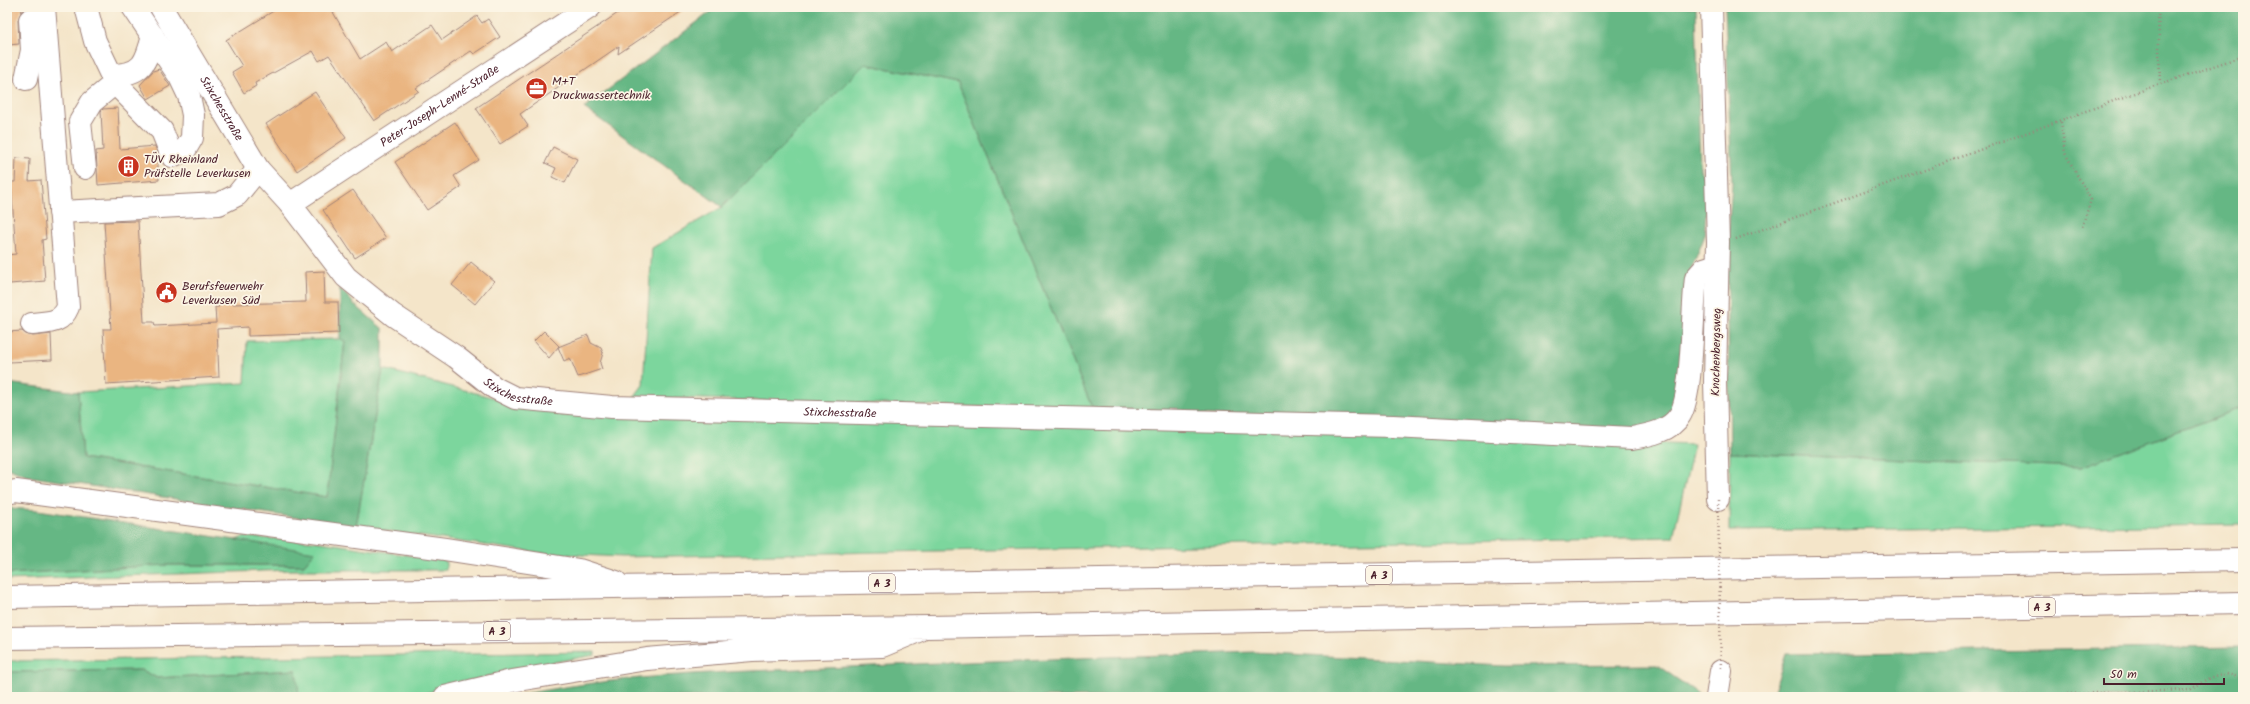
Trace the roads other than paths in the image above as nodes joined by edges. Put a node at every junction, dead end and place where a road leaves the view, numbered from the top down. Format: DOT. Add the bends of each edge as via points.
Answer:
graph roads {
  1 [pos="28,7"];
  2 [pos="44,7"];
  3 [pos="86,7"];
  4 [pos="133,7"];
  5 [pos="161,7"];
  6 [pos="590,7"];
  7 [pos="1711,7"];
  8 [pos="153,36"];
  9 [pos="26,79"];
  10 [pos="114,79"];
  11 [pos="85,168"];
  12 [pos="258,169"];
  13 [pos="290,204"];
  14 [pos="60,212"];
  15 [pos="1717,265"];
  16 [pos="32,324"];
  17 [pos="10,490"];
  18 [pos="1718,499"];
  19 [pos="2243,560"];
  20 [pos="635,588"];
  21 [pos="7,597"];
  22 [pos="2243,604"];
  23 [pos="928,627"];
  24 [pos="7,638"];
  25 [pos="1721,671"];
  26 [pos="445,697"];
  27 [pos="1717,697"];
  1 -- 9 [label="main road" via="32,50"];
  2 -- 14 [label="main road"];
  3 -- 10 [label="main road" via="95,41"];
  4 -- 8 [label="main road"];
  5 -- 12 [label="main road, Stixchesstraße"];
  6 -- 13 [label="main road, Peter-Joseph-Lenné-Straße"];
  7 -- 15 [label="main road, Knochenbergsweg"];
  8 -- 10 [label="main road" via="149,53 142,66 133,73"];
  8 -- 10 [label="main road" via="180,77 189,96 193,115 192,138 185,150 172,156 162,131"];
  10 -- 11 [label="main road" via="92,102 80,122"];
  12 -- 13 [label="main road, Stixchesstraße"];
  12 -- 14 [label="main road" via="237,195 219,204"];
  13 -- 15 [label="main road, Stixchesstraße" via="346,277 393,315 456,357 495,388 515,398 612,407 1393,426 1632,438 1659,433 1680,416 1684,406 1696,278 1704,268"];
  14 -- 16 [label="main road" via="68,307 65,316 58,322"];
  15 -- 18 [label="main road, Knochenbergsweg" via="1715,381"];
  17 -- 20 [label="main road" via="445,549 579,570"];
  19 -- 20 [label="main road, A 3"];
  20 -- 21 [label="main road, A 3"];
  22 -- 23 [label="main road, A 3"];
  23 -- 24 [label="main road, A 3"];
  23 -- 26 [label="main road" via="882,646 752,650 647,659 512,681"];
  25 -- 27 [label="main road"];
}
